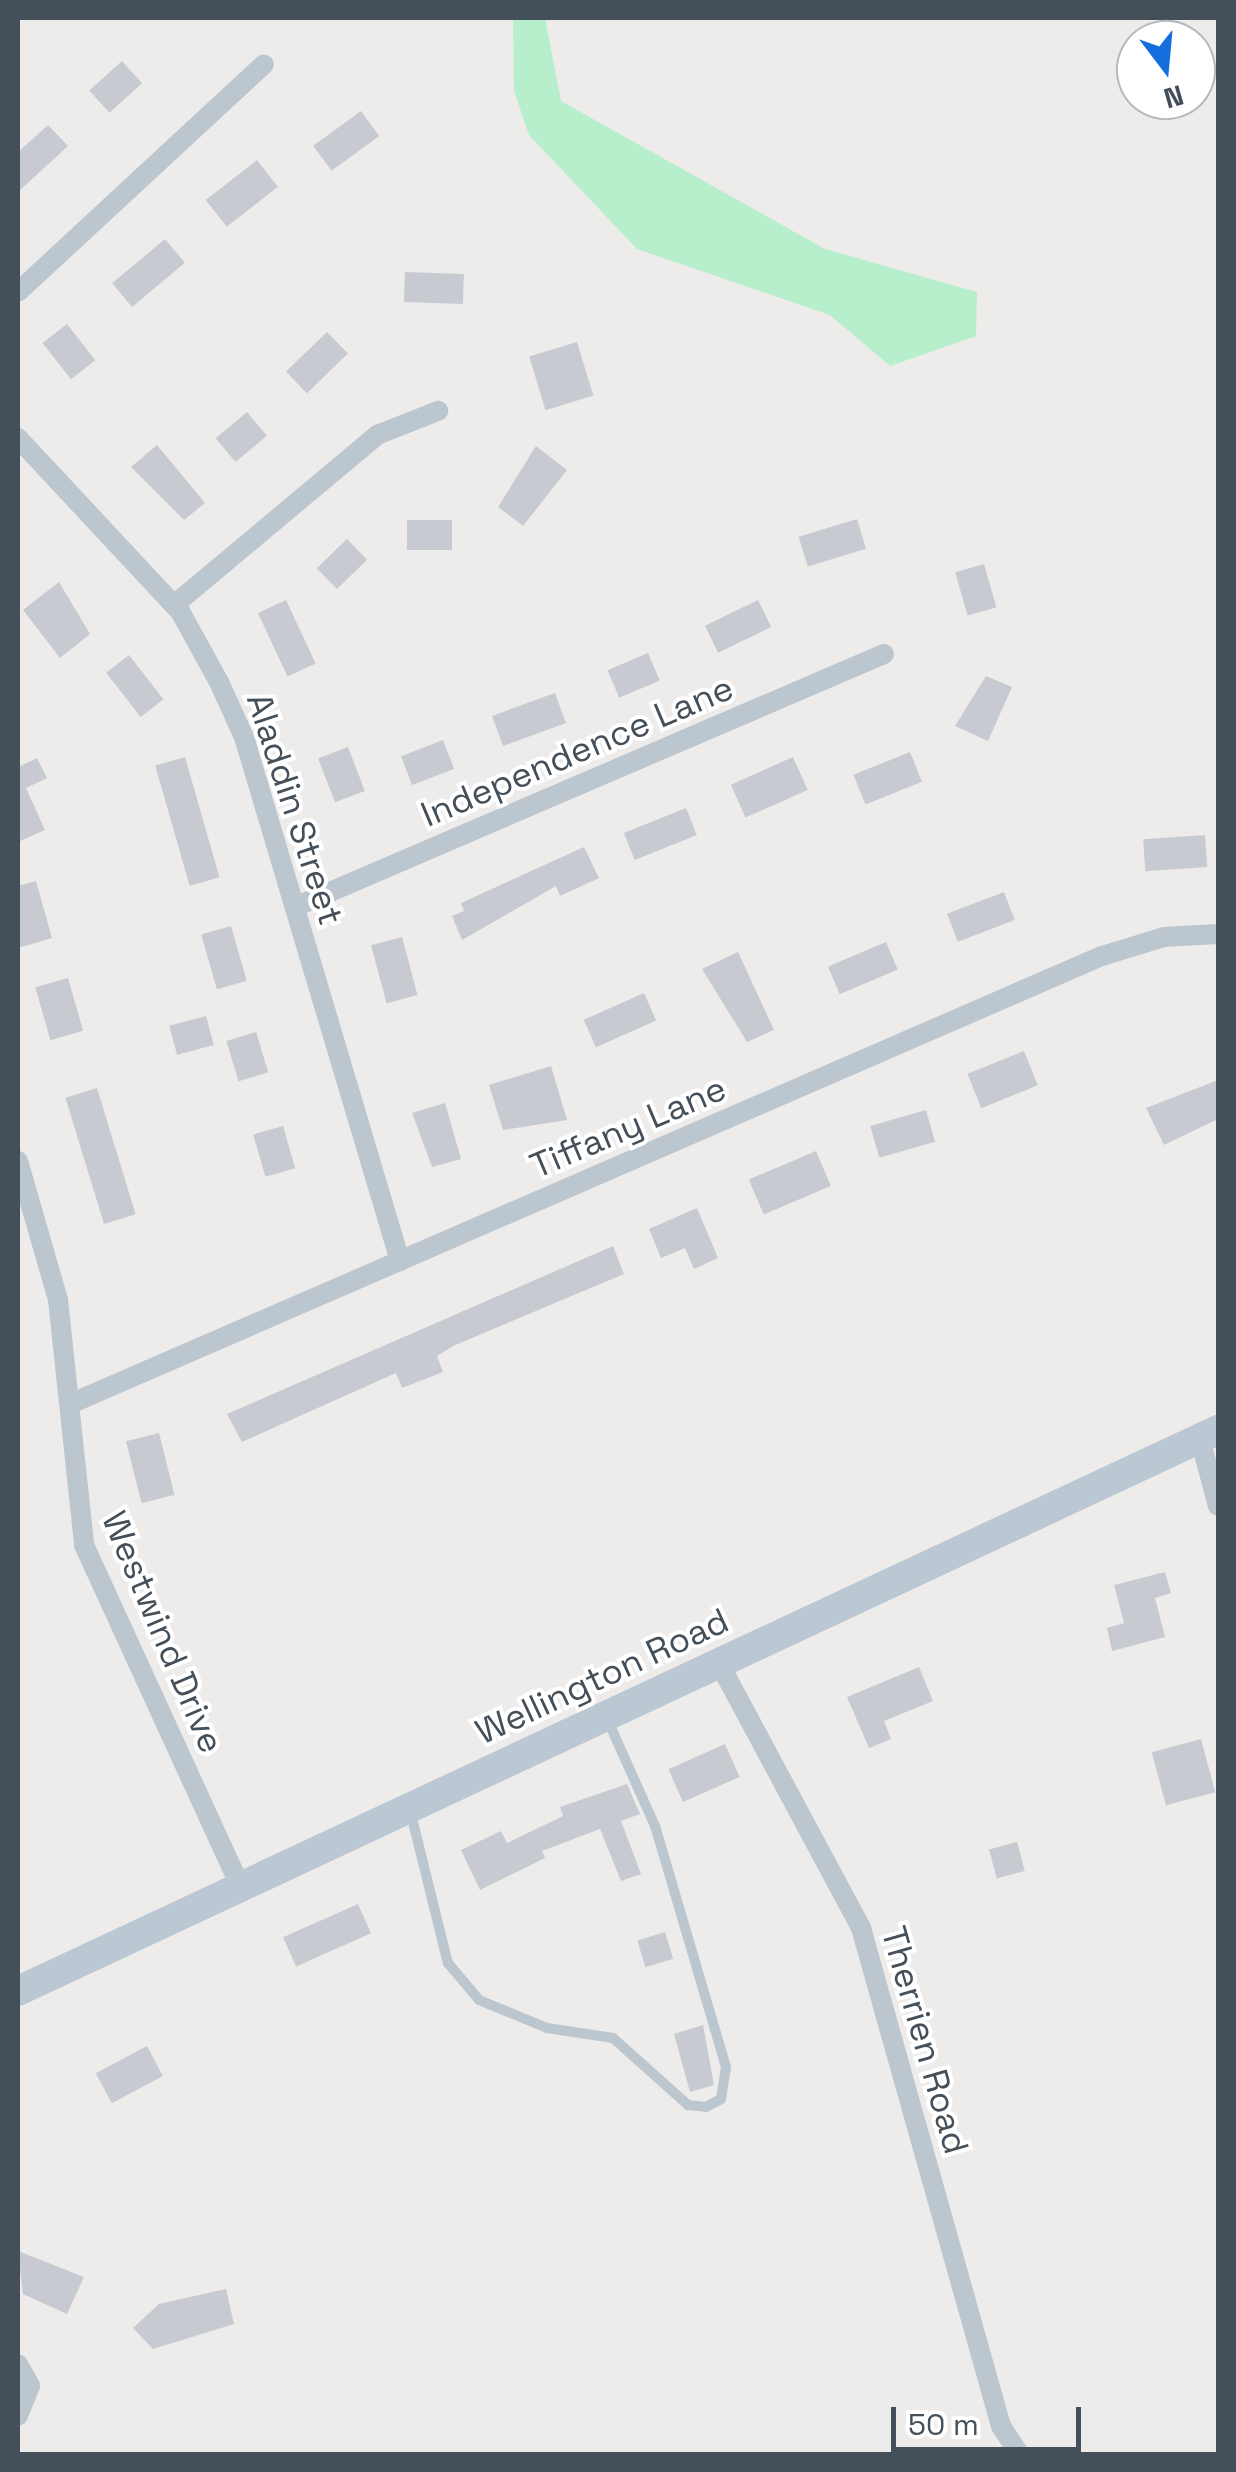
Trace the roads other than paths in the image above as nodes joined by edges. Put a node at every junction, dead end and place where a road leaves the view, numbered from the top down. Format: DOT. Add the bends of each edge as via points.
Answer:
graph roads {
  1 [pos="264,64"];
  2 [pos="18,292"];
  3 [pos="438,410"];
  4 [pos="18,438"];
  5 [pos="174,605"];
  6 [pos="884,654"];
  7 [pos="295,908"];
  8 [pos="1218,934"];
  9 [pos="18,1161"];
  10 [pos="400,1261"];
  11 [pos="70,1404"];
  12 [pos="1209,1434"];
  13 [pos="1218,1506"];
  14 [pos="719,1663"];
  15 [pos="606,1716"];
  16 [pos="408,1808"];
  17 [pos="240,1885"];
  18 [pos="18,1991"];
  19 [pos="18,2364"];
  20 [pos="18,2416"];
  21 [pos="1020,2454"];
  1 -- 2 [label="street"];
  3 -- 5 [label="street" via="377,435"];
  4 -- 5 [label="street, Aladdin Street"];
  5 -- 7 [label="street, Aladdin Street" via="244,737"];
  6 -- 7 [label="street, Independence Lane"];
  7 -- 10 [label="street, Aladdin Street"];
  8 -- 10 [label="street, Tiffany Lane" via="1164,938 1102,956"];
  9 -- 11 [label="street, Westwind Drive" via="58,1300"];
  10 -- 11 [label="street, Tiffany Lane"];
  11 -- 17 [label="street, Westwind Drive" via="72,1497 84,1544"];
  12 -- 13 [label="street"];
  12 -- 14 [label="main road, Wellington Road"];
  14 -- 15 [label="main road, Wellington Road"];
  14 -- 21 [label="street, Therrien Road" via="860,1928 1001,2426"];
  15 -- 16 [label="main road, Wellington Road"];
  15 -- 16 [label="lane" via="656,1826 726,2067 721,2100 706,2107 688,2105 614,2038 547,2028 479,2000 448,1962"];
  16 -- 17 [label="main road, Wellington Road"];
  17 -- 18 [label="main road, Wellington Road"];
  19 -- 20 [label="street" via="30,2386"];
}
